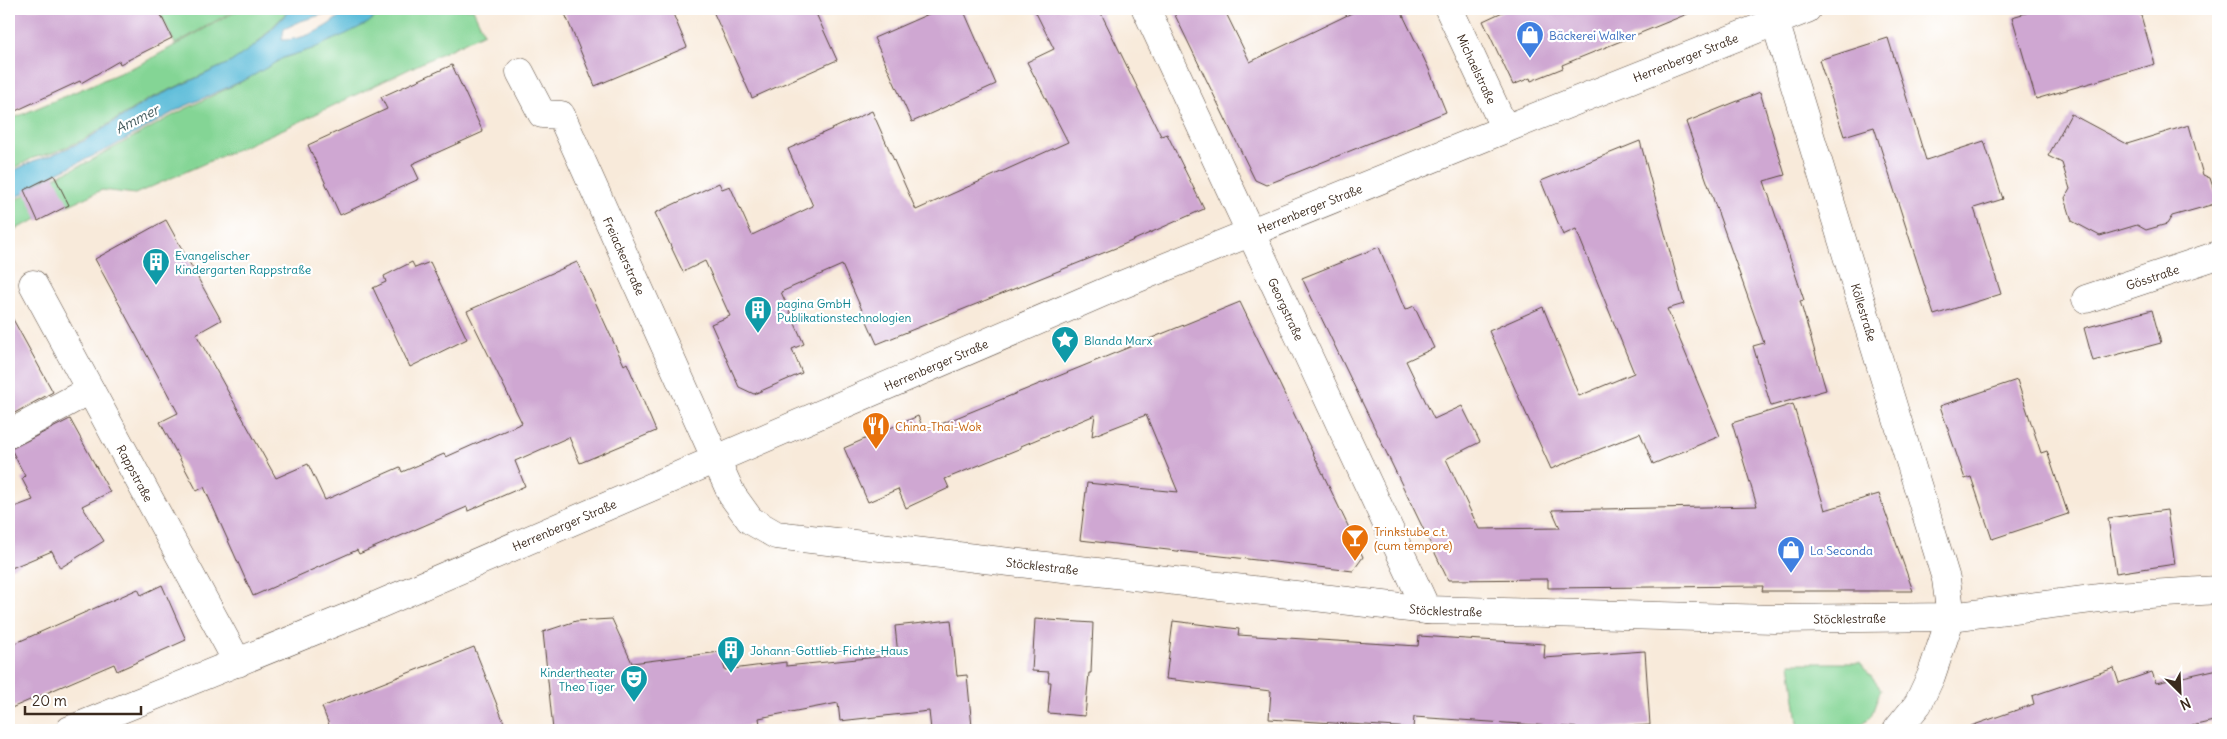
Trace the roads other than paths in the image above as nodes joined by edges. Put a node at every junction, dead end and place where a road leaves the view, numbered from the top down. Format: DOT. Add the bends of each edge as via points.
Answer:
graph roads {
  1 [pos="1146,9"];
  2 [pos="1449,9"];
  3 [pos="1807,9"];
  4 [pos="1772,15"];
  5 [pos="520,72"];
  6 [pos="1505,129"];
  7 [pos="1250,232"];
  8 [pos="2218,254"];
  9 [pos="33,284"];
  10 [pos="2086,299"];
  11 [pos="90,390"];
  12 [pos="9,434"];
  13 [pos="716,458"];
  14 [pos="2218,590"];
  15 [pos="1427,610"];
  16 [pos="1951,616"];
  17 [pos="238,663"];
  18 [pos="70,730"];
  19 [pos="1898,730"];
  1 -- 7 [label="street, Georgstraße"];
  2 -- 6 [label="street, Michaelstraße"];
  3 -- 4 [label="street, Herrenberger Straße"];
  4 -- 6 [label="street, Herrenberger Straße"];
  4 -- 16 [label="street, Köllestraße" via="1946,580"];
  5 -- 13 [label="street, Freiackerstraße" via="542,114 561,115"];
  6 -- 7 [label="street, Herrenberger Straße"];
  7 -- 13 [label="street, Herrenberger Straße"];
  7 -- 15 [label="street, Georgstraße"];
  8 -- 10 [label="street, Gösstraße"];
  9 -- 11 [label="street, Rappstraße"];
  11 -- 12 [label="street"];
  11 -- 17 [label="street, Rappstraße"];
  13 -- 15 [label="street, Stöcklestraße" via="732,495 750,520 776,535"];
  13 -- 17 [label="street, Herrenberger Straße"];
  14 -- 16 [label="street, Stöcklestraße" via="2115,596"];
  15 -- 16 [label="street, Stöcklestraße" via="1774,618"];
  16 -- 19 [label="street" via="1918,704"];
  17 -- 18 [label="street, Herrenberger Straße"];
}
